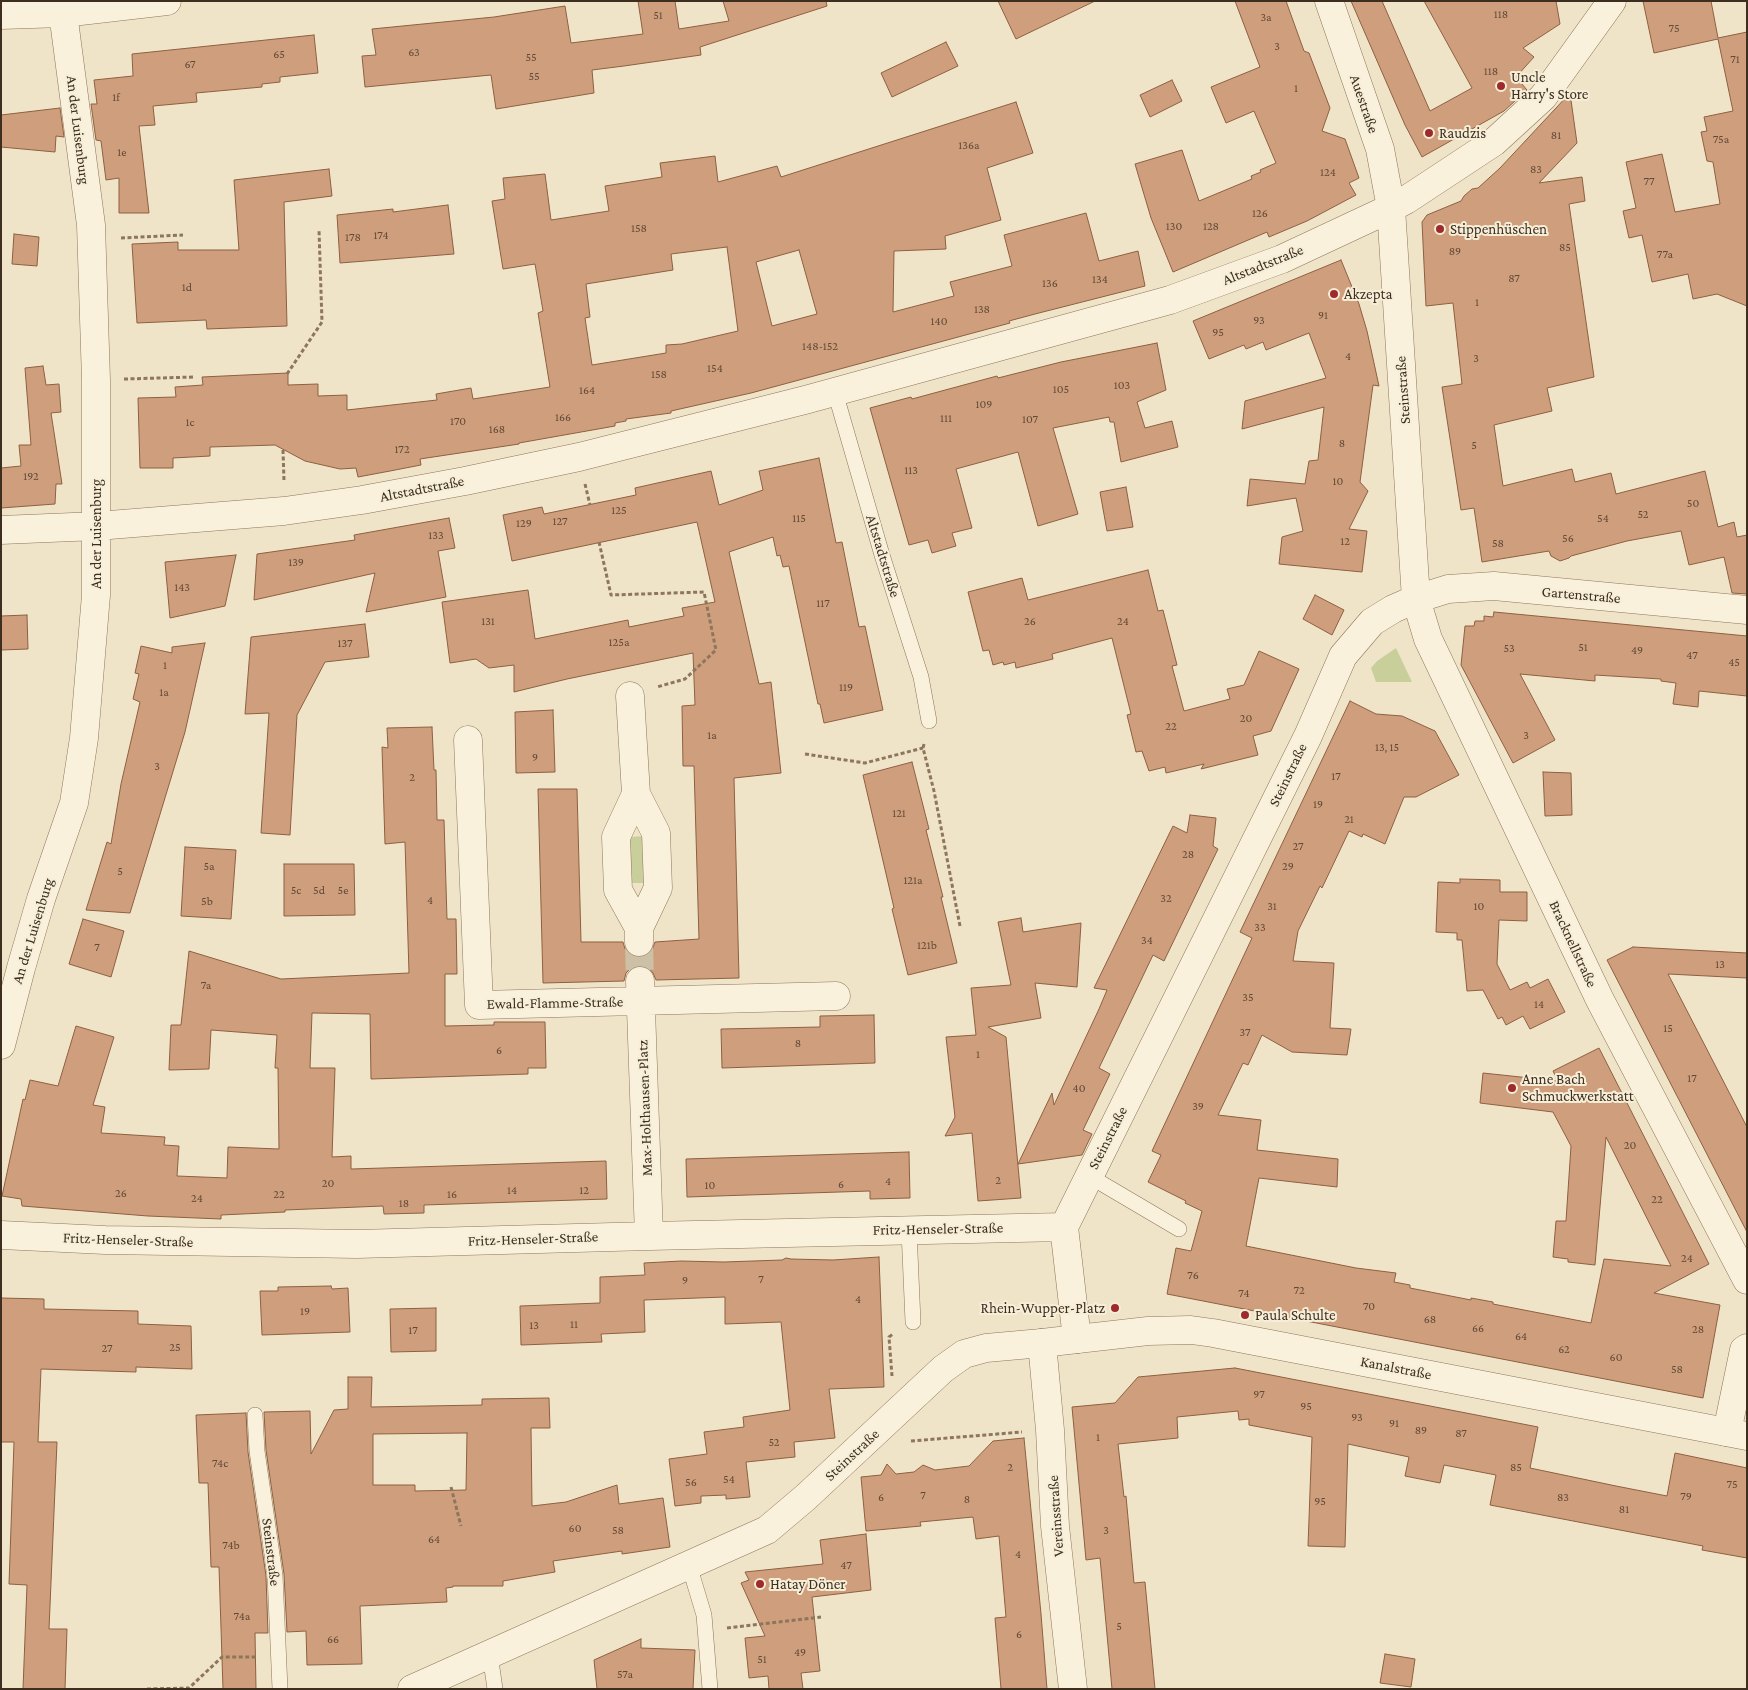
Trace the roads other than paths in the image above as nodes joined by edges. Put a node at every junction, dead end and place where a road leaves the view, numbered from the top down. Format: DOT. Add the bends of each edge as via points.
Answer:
graph roads {
  1 [pos="167,1"];
  2 [pos="1329,1"];
  3 [pos="1612,1"];
  4 [pos="63,13"];
  5 [pos="1,15"];
  6 [pos="1391,208"];
  7 [pos="835,392"];
  8 [pos="97,526"];
  9 [pos="1,530"];
  10 [pos="1416,599"];
  11 [pos="1747,610"];
  12 [pos="630,696"];
  13 [pos="930,721"];
  14 [pos="468,740"];
  15 [pos="636,794"];
  16 [pos="641,991"];
  17 [pos="836,996"];
  18 [pos="1,1045"];
  19 [pos="1089,1176"];
  20 [pos="1064,1227"];
  21 [pos="1179,1229"];
  22 [pos="910,1230"];
  23 [pos="1,1234"];
  24 [pos="648,1236"];
  25 [pos="1747,1280"];
  26 [pos="913,1322"];
  27 [pos="1077,1339"];
  28 [pos="1042,1343"];
  29 [pos="1747,1348"];
  30 [pos="255,1415"];
  31 [pos="1737,1434"];
  32 [pos="689,1566"];
  33 [pos="490,1654"];
  34 [pos="280,1689"];
  35 [pos="412,1689"];
  36 [pos="495,1689"];
  37 [pos="710,1689"];
  38 [pos="1073,1689"];
  1 -- 4 [label="street"];
  2 -- 6 [label="street, Auestraße" via="1380,149"];
  3 -- 6 [label="street, Altstadtstraße" via="1543,97 1494,142"];
  4 -- 5 [label="street"];
  4 -- 8 [label="street, An der Luisenburg" via="91,226"];
  6 -- 7 [label="street, Altstadtstraße" via="1282,259 1170,300"];
  6 -- 10 [label="street, Steinstraße"];
  7 -- 8 [label="street, Altstadtstraße" via="579,457 362,500 284,511"];
  7 -- 13 [label="lane, Altstadtstraße" via="921,677"];
  8 -- 9 [label="street, Altstadtstraße"];
  8 -- 18 [label="street, An der Luisenburg" via="96,595 84,738 74,803 39,908"];
  10 -- 11 [label="street, Gartenstraße" via="1448,589 1494,586"];
  10 -- 19 [label="street, Steinstraße" via="1372,622 1342,656 1308,736"];
  10 -- 25 [label="street, Bracknellstraße" via="1428,639 1600,1000"];
  12 -- 15 [label="street"];
  14 -- 16 [label="street, Ewald-Flamme-Straße" via="479,1005"];
  15 -- 15 [label="street" via="616,837 618,890 639,935 658,888 656,833"];
  16 -- 17 [label="street, Ewald-Flamme-Straße"];
  16 -- 24 [label="street, Max-Holthausen-Platz"];
  19 -- 20 [label="street, Steinstraße"];
  19 -- 21 [label="lane"];
  20 -- 22 [label="street, Fritz-Henseler-Straße"];
  20 -- 27 [label="street"];
  22 -- 24 [label="street, Fritz-Henseler-Straße"];
  22 -- 26 [label="lane"];
  23 -- 24 [label="street, Fritz-Henseler-Straße" via="304,1245"];
  27 -- 28 [label="street, Kanalstraße"];
  27 -- 31 [label="street, Kanalstraße" via="1148,1331 1213,1333"];
  28 -- 32 [label="street, Steinstraße" via="986,1348 964,1354 943,1369 768,1530"];
  28 -- 38 [label="street, Vereinsstraße" via="1055,1526"];
  29 -- 31 [label="street" via="1744,1350"];
  30 -- 34 [label="lane, Steinstraße" via="275,1575"];
  32 -- 33 [label="street, Steinstraße"];
  32 -- 37 [label="lane" via="704,1614"];
  33 -- 35 [label="street, Steinstraße"];
  33 -- 36 [label="lane"];
}
